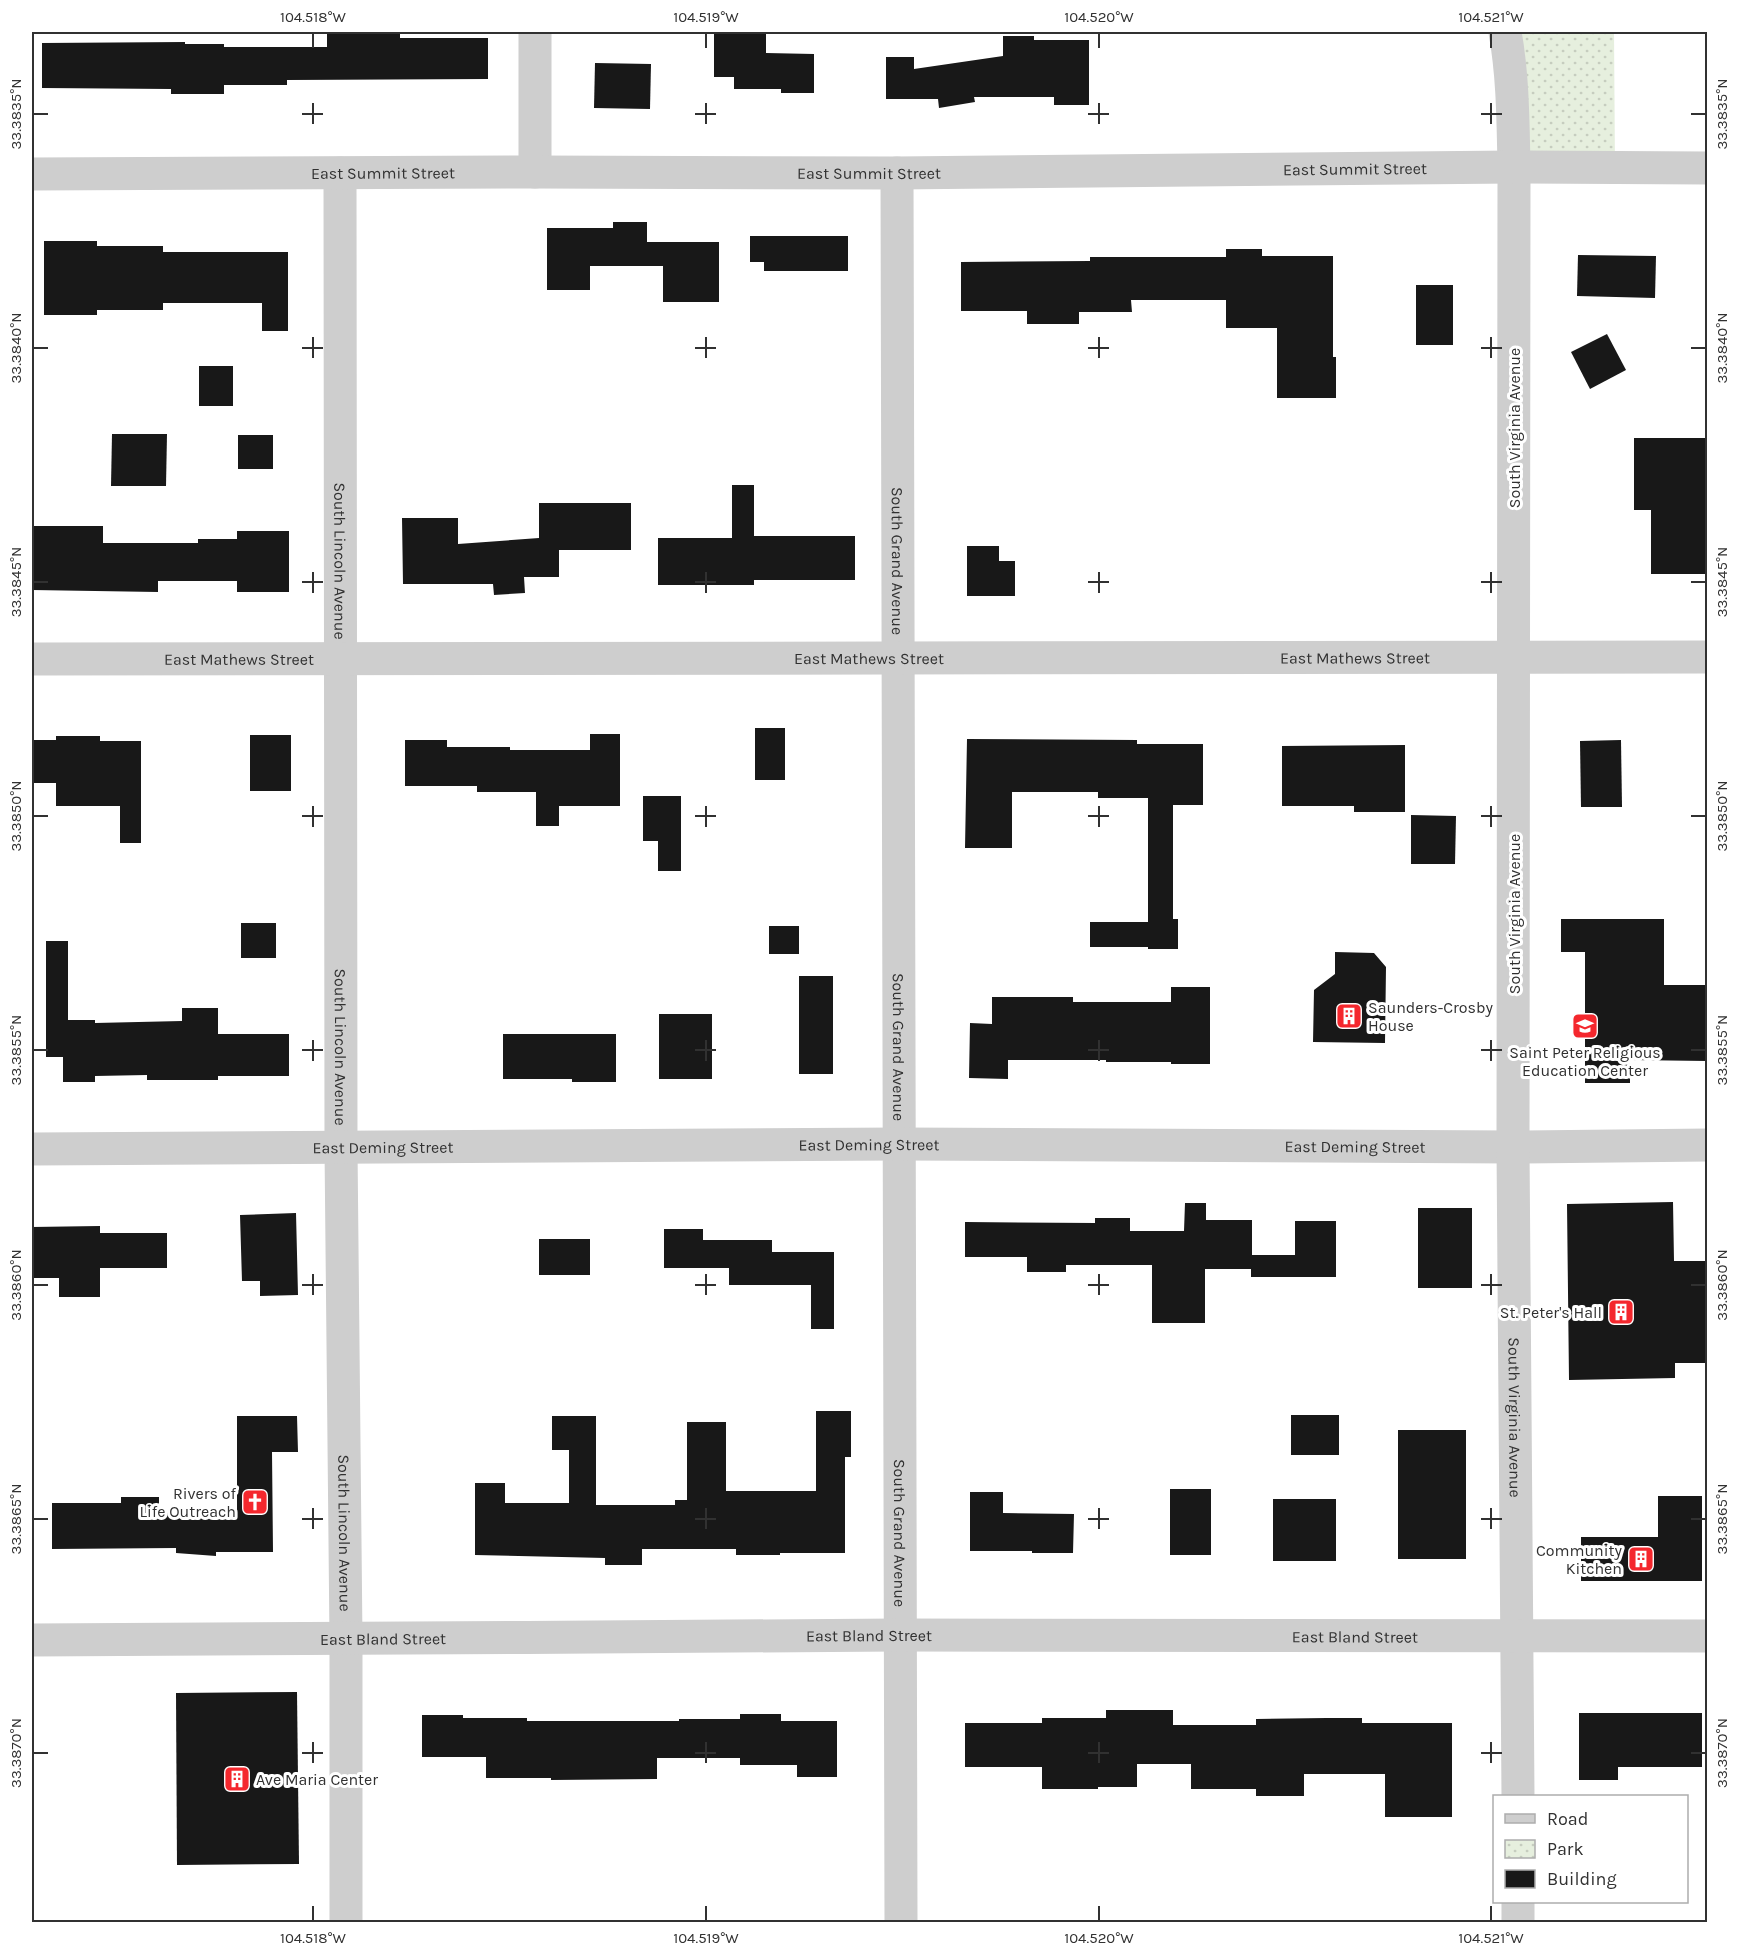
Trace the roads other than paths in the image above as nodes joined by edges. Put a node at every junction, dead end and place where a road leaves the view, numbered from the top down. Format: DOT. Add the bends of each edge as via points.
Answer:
graph roads {
  1 [pos="535,32"];
  2 [pos="1505,32"];
  3 [pos="1514,167"];
  4 [pos="1707,168"];
  5 [pos="535,172"];
  6 [pos="340,173"];
  7 [pos="897,173"];
  8 [pos="32,174"];
  9 [pos="1707,657"];
  10 [pos="341,658"];
  11 [pos="1515,658"];
  12 [pos="32,659"];
  13 [pos="898,659"];
  14 [pos="899,1144"];
  15 [pos="1707,1145"];
  16 [pos="1513,1147"];
  17 [pos="341,1148"];
  18 [pos="32,1149"];
  19 [pos="900,1635"];
  20 [pos="1707,1636"];
  21 [pos="1517,1637"];
  22 [pos="32,1640"];
  23 [pos="346,1640"];
  24 [pos="1518,1795"];
  25 [pos="1518,1903"];
  26 [pos="346,1923"];
  27 [pos="901,1923"];
  28 [pos="1518,1923"];
  1 -- 5 [label="street"];
  2 -- 3 [label="street, South Virginia Avenue" via="1512,86"];
  3 -- 4 [label="street, East Summit Street"];
  3 -- 7 [label="street, East Summit Street"];
  3 -- 11 [label="street, South Virginia Avenue"];
  5 -- 6 [label="street, East Summit Street"];
  5 -- 7 [label="street, East Summit Street"];
  6 -- 8 [label="street, East Summit Street"];
  6 -- 10 [label="street, South Lincoln Avenue"];
  7 -- 13 [label="street, South Grand Avenue"];
  9 -- 11 [label="street, East Mathews Street"];
  10 -- 12 [label="street, East Mathews Street"];
  10 -- 13 [label="street, East Mathews Street"];
  10 -- 17 [label="street, South Lincoln Avenue"];
  11 -- 13 [label="street, East Mathews Street"];
  11 -- 16 [label="street, South Virginia Avenue"];
  13 -- 14 [label="street, South Grand Avenue"];
  14 -- 16 [label="street, East Deming Street"];
  14 -- 17 [label="street, East Deming Street"];
  14 -- 19 [label="street, South Grand Avenue"];
  15 -- 16 [label="street, East Deming Street"];
  16 -- 21 [label="street, South Virginia Avenue"];
  17 -- 18 [label="street, East Deming Street"];
  17 -- 23 [label="street, South Lincoln Avenue"];
  19 -- 21 [label="street, East Bland Street"];
  19 -- 23 [label="street, East Bland Street"];
  19 -- 27 [label="street, South Grand Avenue"];
  20 -- 21 [label="street, East Bland Street"];
  21 -- 24 [label="street, South Virginia Avenue"];
  22 -- 23 [label="street, East Bland Street"];
  23 -- 26 [label="street, South Lincoln Avenue"];
  25 -- 28 [label="street"];
}
